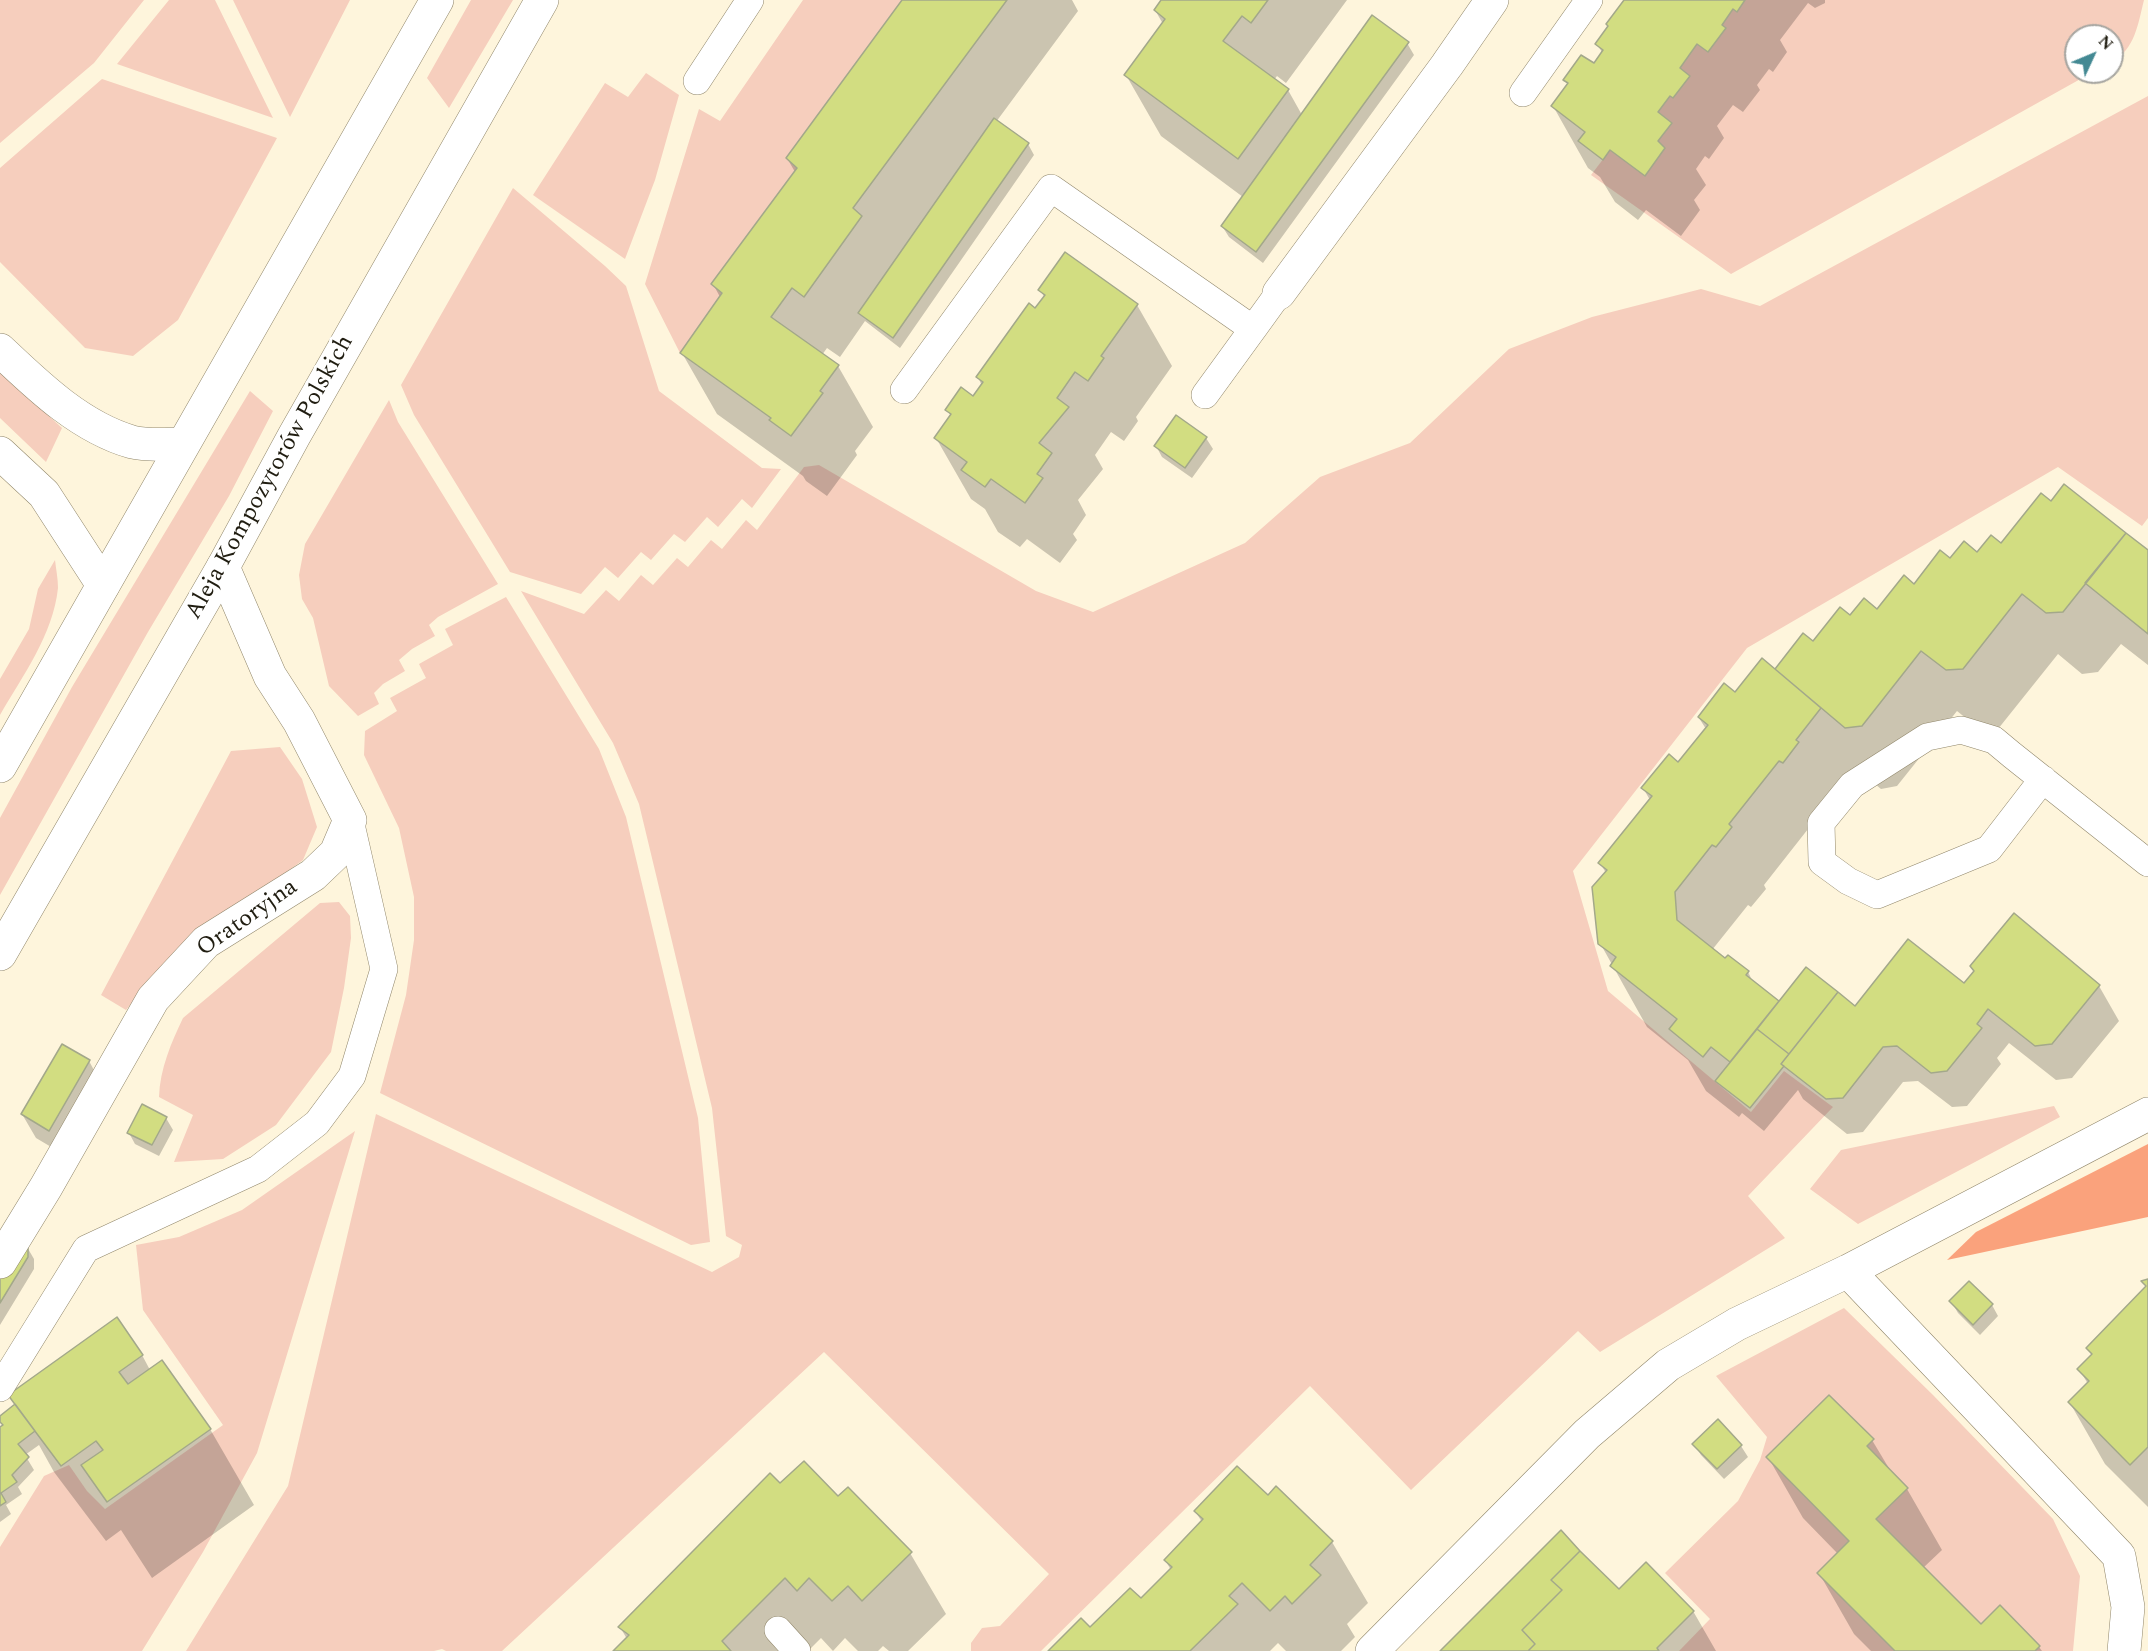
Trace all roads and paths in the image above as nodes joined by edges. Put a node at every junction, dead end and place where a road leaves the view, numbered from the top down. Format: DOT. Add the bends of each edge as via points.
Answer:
graph roads {
  1 [pos="437,0"];
  2 [pos="542,0"];
  3 [pos="750,0"];
  4 [pos="1492,0"];
  5 [pos="1589,0"];
  6 [pos="697,81"];
  7 [pos="1523,93"];
  8 [pos="1279,293"];
  9 [pos="1253,329"];
  10 [pos="0,350"];
  11 [pos="904,390"];
  12 [pos="1205,395"];
  13 [pos="183,444"];
  14 [pos="0,453"];
  15 [pos="223,567"];
  16 [pos="103,585"];
  17 [pos="0,766"];
  18 [pos="2043,779"];
  19 [pos="350,820"];
  20 [pos="2148,863"];
  21 [pos="0,954"];
  22 [pos="2148,1114"];
  23 [pos="0,1262"];
  24 [pos="1848,1271"];
  25 [pos="0,1388"];
  26 [pos="778,1630"];
  27 [pos="797,1651"];
  28 [pos="1372,1651"];
  29 [pos="2124,1651"];
  1 -- 13 [label="street"];
  2 -- 15 [label="street, Aleja Kompozytorów Polskich"];
  3 -- 6 [label="lane"];
  4 -- 8 [label="street"];
  5 -- 7 [label="lane"];
  8 -- 9 [label="lane"];
  9 -- 11 [label="lane" via="1051,188"];
  9 -- 12 [label="lane"];
  10 -- 13 [label="street" via="85,422 133,442"];
  13 -- 16 [label="street"];
  14 -- 16 [label="street" via="44,494"];
  15 -- 19 [label="street" via="270,676 299,722"];
  15 -- 21 [label="street, Aleja Kompozytorów Polskich"];
  16 -- 17 [label="street"];
  18 -- 18 [label="lane" via="1994,740 1961,730 1927,737 1852,785 1821,823 1822,862 1877,896 1989,849"];
  18 -- 20 [label="lane"];
  19 -- 23 [label="street, Oratoryjna" via="336,853 313,875 206,942 153,999"];
  19 -- 25 [label="lane" via="384,969 352,1076 317,1123 258,1169 86,1249"];
  22 -- 24 [label="street"];
  24 -- 28 [label="street" via="1737,1324 1668,1365 1587,1434"];
  24 -- 29 [label="street" via="2118,1556 2128,1607"];
  26 -- 27 [label="lane"];
}
